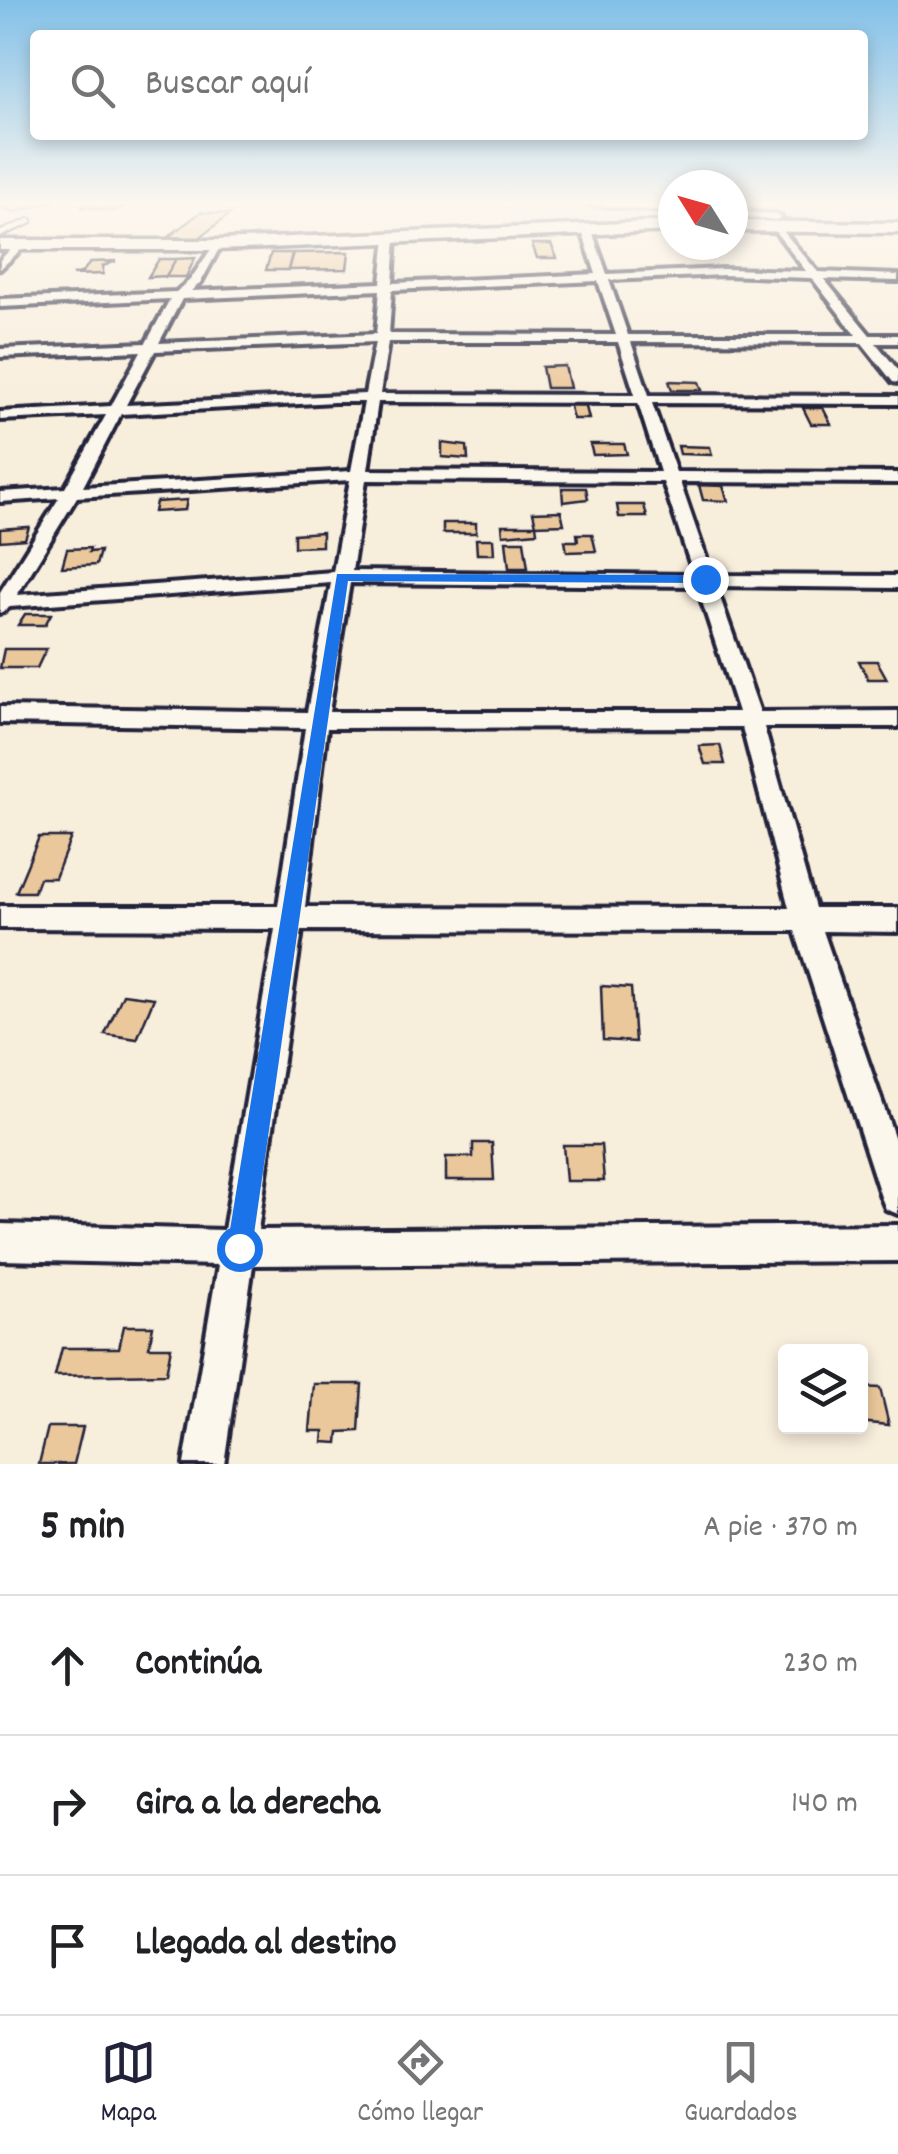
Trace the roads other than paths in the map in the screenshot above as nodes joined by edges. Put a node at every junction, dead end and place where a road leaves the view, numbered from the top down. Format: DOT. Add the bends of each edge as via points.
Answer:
graph roads {
  1 [pos="203,269"];
  2 [pos="389,269"];
  3 [pos="602,269"];
  4 [pos="812,269"];
  5 [pos="816,275"];
  6 [pos="605,277"];
  7 [pos="898,278"];
  8 [pos="388,287"];
  9 [pos="178,296"];
  10 [pos="0,303"];
  11 [pos="382,338"];
  12 [pos="624,338"];
  13 [pos="863,338"];
  14 [pos="898,339"];
  15 [pos="148,347"];
  16 [pos="0,353"];
  17 [pos="898,379"];
  18 [pos="370,398"];
  19 [pos="646,399"];
  20 [pos="898,400"];
  21 [pos="116,411"];
  22 [pos="0,416"];
  23 [pos="360,475"];
  24 [pos="669,477"];
  25 [pos="898,478"];
  26 [pos="71,493"];
  27 [pos="0,496"];
  28 [pos="342,577"];
  29 [pos="705,579"];
  30 [pos="898,582"];
  31 [pos="1,604"];
  32 [pos="0,715"];
  33 [pos="898,719"];
  34 [pos="317,720"];
  35 [pos="752,721"];
  36 [pos="0,916"];
  37 [pos="805,919"];
  38 [pos="290,920"];
  39 [pos="898,920"];
  40 [pos="898,1197"];
  41 [pos="0,1242"];
  42 [pos="898,1243"];
  43 [pos="239,1248"];
  44 [pos="204,1464"];
  1 -- 9 [label="street"];
  2 -- 8 [label="street"];
  3 -- 6 [label="street"];
  4 -- 5 [label="street"];
  5 -- 6 [label="street"];
  5 -- 7 [label="street"];
  5 -- 13 [label="street"];
  6 -- 8 [label="street"];
  6 -- 12 [label="street"];
  8 -- 9 [label="street"];
  8 -- 11 [label="street"];
  9 -- 10 [label="street"];
  9 -- 15 [label="street"];
  11 -- 12 [label="street"];
  11 -- 15 [label="street"];
  11 -- 18 [label="street"];
  12 -- 13 [label="street"];
  12 -- 19 [label="street"];
  13 -- 14 [label="street"];
  13 -- 17 [label="street"];
  15 -- 16 [label="street"];
  15 -- 21 [label="street"];
  18 -- 19 [label="street"];
  18 -- 21 [label="street"];
  18 -- 23 [label="street"];
  19 -- 20 [label="street"];
  19 -- 24 [label="street"];
  21 -- 22 [label="street"];
  21 -- 26 [label="street"];
  23 -- 24 [label="street"];
  23 -- 26 [label="street"];
  23 -- 28 [label="street"];
  24 -- 25 [label="street"];
  24 -- 29 [label="street"];
  26 -- 27 [label="street"];
  26 -- 31 [label="street"];
  28 -- 29 [label="street"];
  28 -- 31 [label="street"];
  28 -- 34 [label="street"];
  29 -- 30 [label="street"];
  29 -- 35 [label="street"];
  32 -- 34 [label="street"];
  33 -- 35 [label="street"];
  34 -- 35 [label="street"];
  34 -- 38 [label="street"];
  35 -- 37 [label="street"];
  36 -- 38 [label="street"];
  37 -- 38 [label="street"];
  37 -- 39 [label="street"];
  37 -- 40 [label="street"];
  38 -- 43 [label="street"];
  41 -- 43 [label="street"];
  42 -- 43 [label="street"];
  43 -- 44 [label="street"];
}
